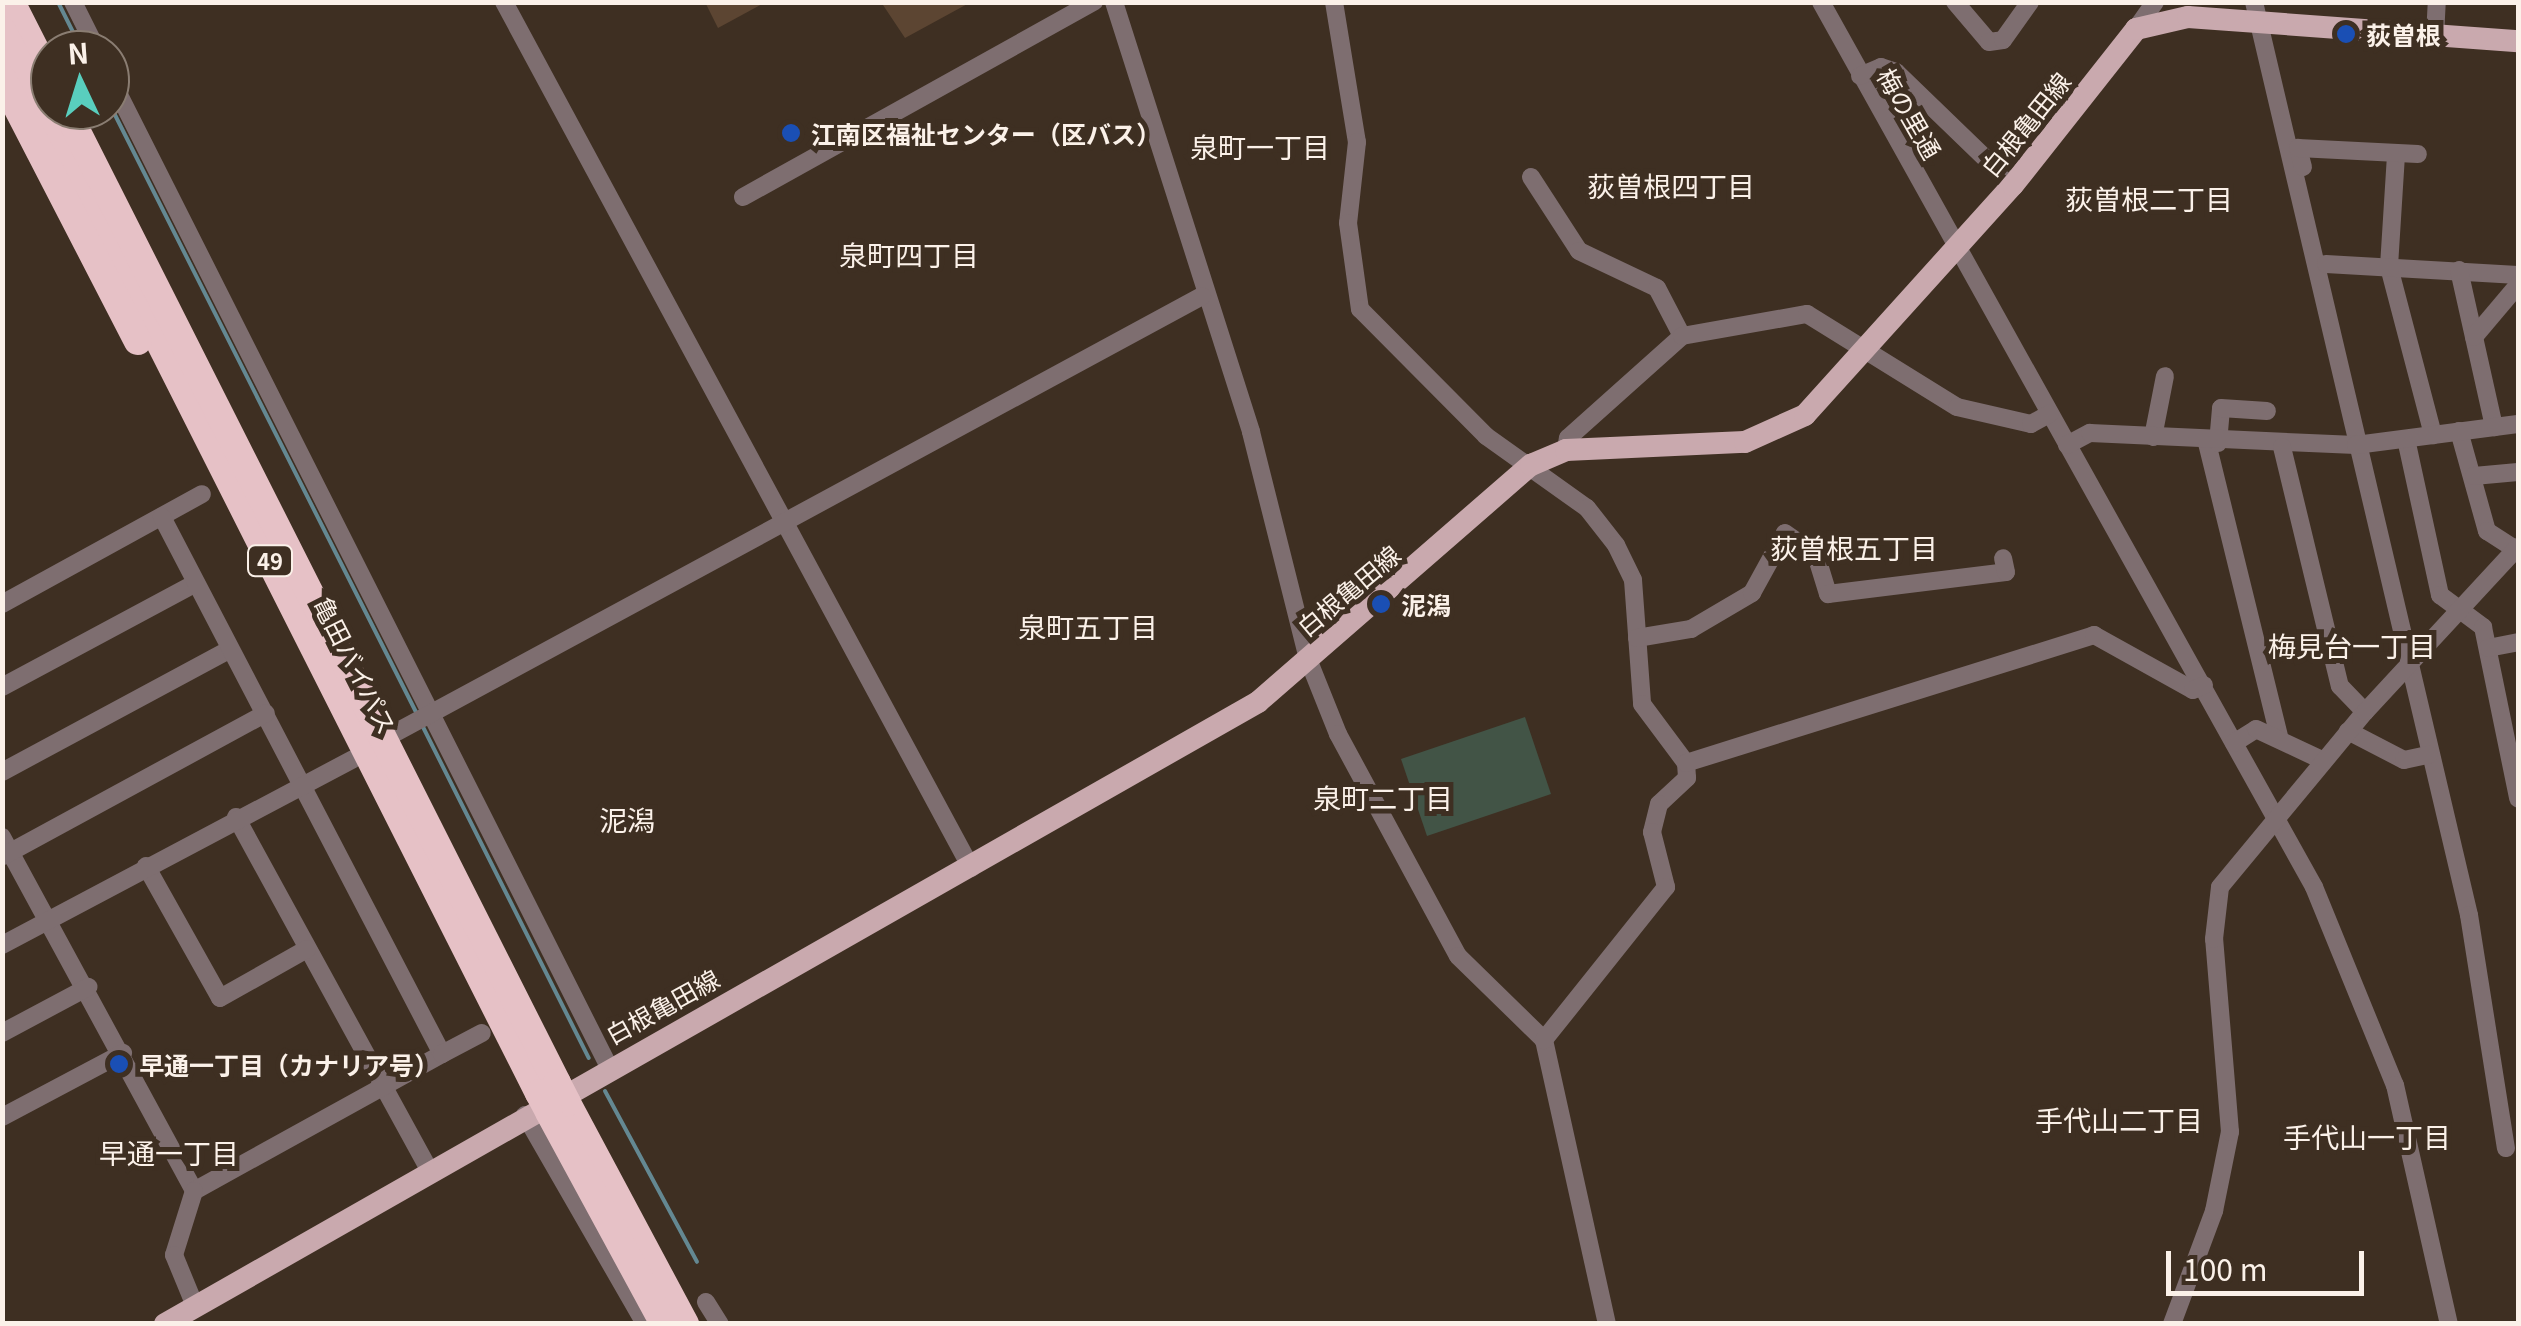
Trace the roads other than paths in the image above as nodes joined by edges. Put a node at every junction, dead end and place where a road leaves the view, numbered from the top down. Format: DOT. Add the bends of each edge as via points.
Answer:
graph roads {
  1 [pos="11,2"];
  2 [pos="27,2"];
  3 [pos="73,2"];
  4 [pos="504,2"];
  5 [pos="1094,2"];
  6 [pos="1114,2"];
  7 [pos="1334,2"];
  8 [pos="1821,2"];
  9 [pos="1955,2"];
  10 [pos="2030,2"];
  11 [pos="2155,2"];
  12 [pos="2436,2"];
  13 [pos="2257,14"];
  14 [pos="2136,29"];
  15 [pos="2,30"];
  16 [pos="42,30"];
  17 [pos="86,30"];
  18 [pos="2435,36"];
  19 [pos="30,40"];
  20 [pos="2518,41"];
  21 [pos="1860,76"];
  22 [pos="2,78"];
  23 [pos="130,118"];
  24 [pos="76,130"];
  25 [pos="92,130"];
  26 [pos="2418,154"];
  27 [pos="2396,155"];
  28 [pos="1531,177"];
  29 [pos="2013,184"];
  30 [pos="743,197"];
  31 [pos="1958,248"];
  32 [pos="2326,264"];
  33 [pos="2389,267"];
  34 [pos="2459,270"];
  35 [pos="2518,275"];
  36 [pos="2518,285"];
  37 [pos="1202,296"];
  38 [pos="1682,336"];
  39 [pos="2474,337"];
  40 [pos="1866,348"];
  41 [pos="2165,376"];
  42 [pos="2267,410"];
  43 [pos="2048,414"];
  44 [pos="220,415"];
  45 [pos="2518,424"];
  46 [pos="2494,427"];
  47 [pos="2458,432"];
  48 [pos="2433,435"];
  49 [pos="2153,437"];
  50 [pos="2406,439"];
  51 [pos="2212,443"];
  52 [pos="2067,445"];
  53 [pos="2361,445"];
  54 [pos="2282,447"];
  55 [pos="1566,450"];
  56 [pos="1531,465"];
  57 [pos="2518,472"];
  58 [pos="2474,476"];
  59 [pos="202,494"];
  60 [pos="162,518"];
  61 [pos="784,520"];
  62 [pos="263,548"];
  63 [pos="2517,548"];
  64 [pos="2003,558"];
  65 [pos="196,583"];
  66 [pos="2,604"];
  67 [pos="2462,610"];
  68 [pos="1637,638"];
  69 [pos="2518,642"];
  70 [pos="2488,648"];
  71 [pos="230,649"];
  72 [pos="1308,660"];
  73 [pos="2407,668"];
  74 [pos="2204,685"];
  75 [pos="2,687"];
  76 [pos="266,712"];
  77 [pos="2365,712"];
  78 [pos="424,718"];
  79 [pos="2348,731"];
  80 [pos="393,734"];
  81 [pos="2279,737"];
  82 [pos="2234,742"];
  83 [pos="2428,755"];
  84 [pos="353,758"];
  85 [pos="2324,762"];
  86 [pos="1686,764"];
  87 [pos="2,772"];
  88 [pos="304,783"];
  89 [pos="2518,798"];
  90 [pos="236,817"];
  91 [pos="2274,819"];
  92 [pos="5,849"];
  93 [pos="146,866"];
  94 [pos="971,868"];
  95 [pos="50,919"];
  96 [pos="2,945"];
  97 [pos="307,950"];
  98 [pos="88,988"];
  99 [pos="2,1033"];
  100 [pos="482,1033"];
  101 [pos="1544,1040"];
  102 [pos="123,1053"];
  103 [pos="442,1054"];
  104 [pos="609,1066"];
  105 [pos="383,1086"];
  106 [pos="547,1101"];
  107 [pos="2,1117"];
  108 [pos="2506,1148"];
  109 [pos="429,1169"];
  110 [pos="194,1191"];
  111 [pos="706,1302"];
  112 [pos="195,1306"];
  113 [pos="679,1323"];
  114 [pos="165,1324"];
  115 [pos="645,1324"];
  116 [pos="720,1324"];
  117 [pos="1608,1324"];
  118 [pos="2172,1324"];
  119 [pos="2450,1324"];
  1 -- 19 [label="highway"];
  2 -- 16 [label="highway"];
  3 -- 17 [label="street"];
  4 -- 61 [label="street"];
  5 -- 30 [label="street"];
  6 -- 37 [label="street"];
  7 -- 56 [label="street" via="1358,142 1348,223 1360,309 1486,436"];
  8 -- 21 [label="street, 梅の里通"];
  9 -- 10 [label="street" via="1989,42 2003,40"];
  11 -- 14 [label="street"];
  12 -- 18 [label="street"];
  13 -- 14 [label="main road" via="2188,17"];
  13 -- 18 [label="main road"];
  13 -- 53 [label="street"];
  14 -- 29 [label="main road, 白根亀田線"];
  15 -- 62 [label="highway, 亀田バイパス / 49"];
  18 -- 20 [label="main road"];
  21 -- 29 [label="street" via="1881,67 1896,72"];
  21 -- 31 [label="street, 梅の里通"];
  22 -- 62 [label="highway" via="162,386"];
  23 -- 78 [label="street"];
  24 -- 44 [label="highway, 亀田バイパス / 49"];
  25 -- 44 [label="highway" via="220,390"];
  26 -- 27 [label="street"];
  27 -- 32 [label="street" via="2298,148"];
  27 -- 33 [label="street"];
  28 -- 38 [label="street" via="1579,252 1658,288"];
  29 -- 31 [label="main road, 白根亀田線"];
  31 -- 40 [label="main road, 白根亀田線"];
  31 -- 43 [label="street, 梅の里通"];
  32 -- 33 [label="street"];
  32 -- 53 [label="street"];
  33 -- 34 [label="street"];
  33 -- 48 [label="street"];
  34 -- 35 [label="street"];
  34 -- 39 [label="street"];
  36 -- 39 [label="street"];
  37 -- 61 [label="street"];
  37 -- 72 [label="street" via="1251,432"];
  38 -- 40 [label="street" via="1807,314"];
  38 -- 55 [label="street" via="1568,438"];
  39 -- 46 [label="street"];
  40 -- 43 [label="street" via="1957,407 2030,424"];
  40 -- 55 [label="main road, 白根亀田線" via="1804,415 1772,434"];
  41 -- 49 [label="street"];
  42 -- 51 [label="street" via="2221,408"];
  43 -- 52 [label="street, 梅の里通"];
  44 -- 106 [label="highway, 亀田バイパス / 49"];
  45 -- 46 [label="street"];
  46 -- 47 [label="street"];
  47 -- 48 [label="street"];
  47 -- 58 [label="street"];
  48 -- 50 [label="street"];
  49 -- 51 [label="street"];
  49 -- 52 [label="street" via="2090,434"];
  50 -- 53 [label="street"];
  50 -- 67 [label="street" via="2440,595"];
  51 -- 54 [label="street"];
  51 -- 81 [label="street"];
  52 -- 74 [label="street, 梅の里通"];
  53 -- 54 [label="street"];
  53 -- 73 [label="street"];
  54 -- 77 [label="street" via="2340,686"];
  55 -- 56 [label="main road, 白根亀田線"];
  56 -- 68 [label="street" via="1587,508 1616,545 1633,580"];
  56 -- 72 [label="main road, 白根亀田線"];
  57 -- 58 [label="street"];
  58 -- 63 [label="street" via="2487,531"];
  59 -- 60 [label="street"];
  60 -- 65 [label="street"];
  60 -- 66 [label="street"];
  61 -- 78 [label="street"];
  61 -- 94 [label="street"];
  62 -- 106 [label="highway, 亀田バイパス / 49"];
  63 -- 67 [label="street"];
  64 -- 68 [label="street" via="2006,572 1828,594 1816,555 1785,533 1752,593 1691,629"];
  65 -- 71 [label="street"];
  65 -- 75 [label="street"];
  67 -- 70 [label="street" via="2483,627"];
  67 -- 73 [label="street"];
  68 -- 86 [label="street" via="1642,704"];
  69 -- 70 [label="street"];
  70 -- 89 [label="street"];
  71 -- 76 [label="street"];
  71 -- 87 [label="street"];
  72 -- 94 [label="main road, 白根亀田線" via="1258,702"];
  72 -- 101 [label="street" via="1338,734 1458,956"];
  73 -- 77 [label="street"];
  73 -- 83 [label="street"];
  74 -- 82 [label="street, 梅の里通"];
  74 -- 86 [label="street" via="2193,690 2094,636"];
  76 -- 88 [label="street"];
  76 -- 92 [label="street"];
  77 -- 79 [label="street"];
  78 -- 80 [label="street"];
  78 -- 104 [label="street"];
  79 -- 83 [label="street" via="2404,760"];
  79 -- 85 [label="street"];
  81 -- 82 [label="street" via="2256,729"];
  81 -- 85 [label="street"];
  82 -- 91 [label="street, 梅の里通"];
  83 -- 108 [label="street" via="2468,915"];
  84 -- 88 [label="street"];
  85 -- 91 [label="street"];
  86 -- 101 [label="street" via="1687,778 1659,804 1652,832 1666,887"];
  88 -- 90 [label="street"];
  88 -- 103 [label="street"];
  90 -- 93 [label="street"];
  90 -- 97 [label="street"];
  91 -- 118 [label="street" via="2220,887 2214,939 2230,1132 2214,1211"];
  91 -- 119 [label="street, 梅の里通" via="2314,887 2372,1019 2420,1168"];
  92 -- 95 [label="street"];
  93 -- 95 [label="street"];
  93 -- 97 [label="street" via="220,998"];
  94 -- 104 [label="main road, 白根亀田線"];
  95 -- 96 [label="street"];
  95 -- 98 [label="street"];
  97 -- 105 [label="street"];
  98 -- 99 [label="street"];
  98 -- 102 [label="street"];
  100 -- 103 [label="street"];
  101 -- 117 [label="street"];
  102 -- 107 [label="street"];
  102 -- 110 [label="street"];
  103 -- 105 [label="street"];
  104 -- 106 [label="main road, 白根亀田線"];
  105 -- 109 [label="street"];
  105 -- 110 [label="street"];
  106 -- 109 [label="main road, 白根亀田線"];
  106 -- 113 [label="highway, 亀田バイパス / 49"];
  106 -- 115 [label="street"];
  109 -- 112 [label="main road, 白根亀田線"];
  110 -- 112 [label="street" via="174,1255"];
  111 -- 116 [label="street"];
  112 -- 114 [label="main road, 白根亀田線"];
}
